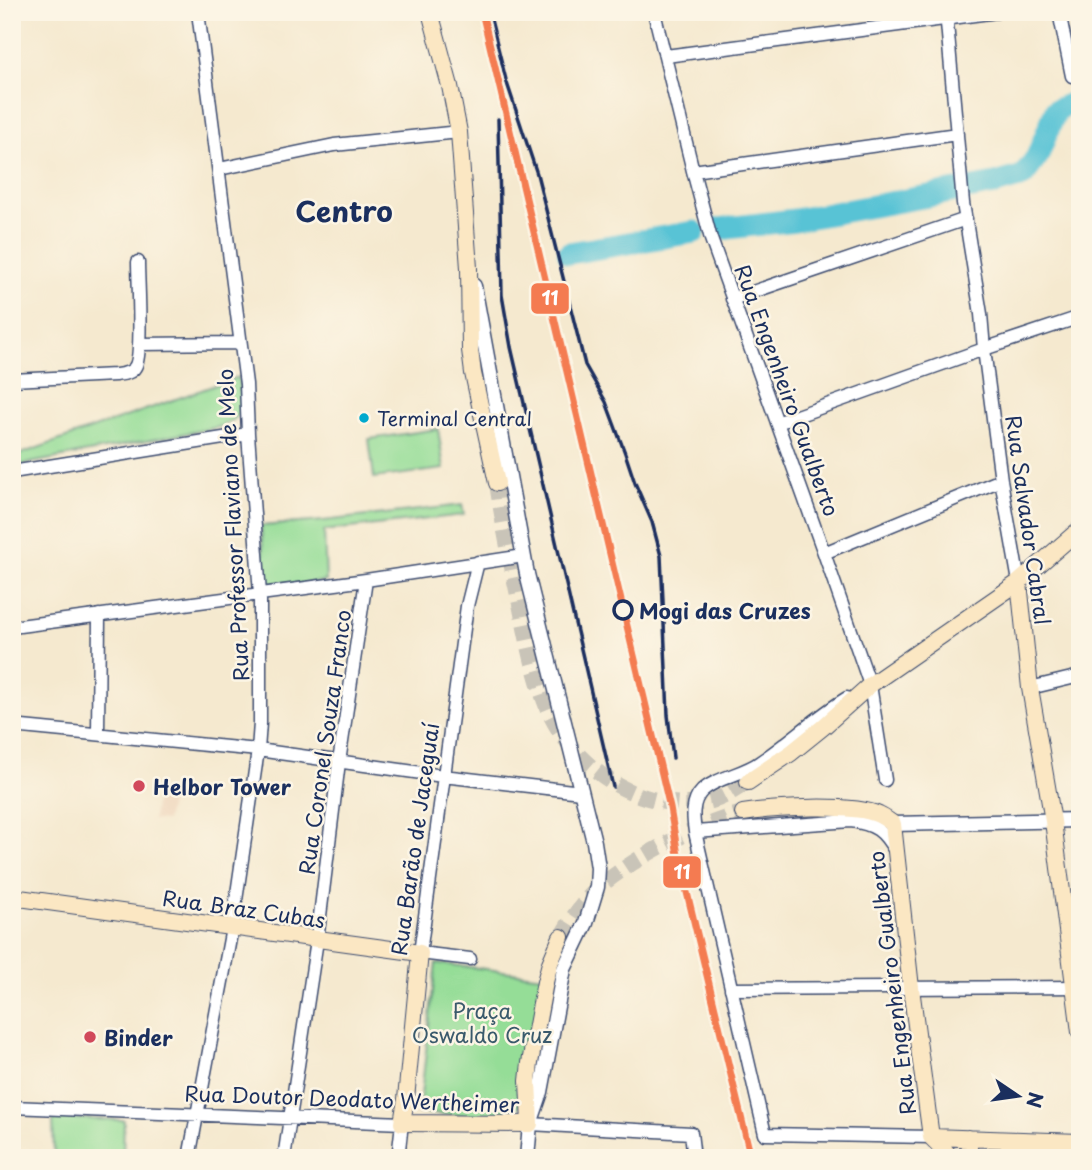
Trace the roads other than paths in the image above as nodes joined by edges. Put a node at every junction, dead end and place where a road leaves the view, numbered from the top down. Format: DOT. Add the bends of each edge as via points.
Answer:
graph roads {
  1 [pos="198,12"];
  2 [pos="430,12"];
  3 [pos="654,12"];
  4 [pos="997,12"];
  5 [pos="1059,12"];
  6 [pos="947,15"];
  7 [pos="666,56"];
  8 [pos="1072,76"];
  9 [pos="459,132"];
  10 [pos="957,134"];
  11 [pos="219,169"];
  12 [pos="692,171"];
  13 [pos="966,219"];
  14 [pos="138,262"];
  15 [pos="470,268"];
  16 [pos="732,299"];
  17 [pos="1080,317"];
  18 [pos="139,344"];
  19 [pos="241,348"];
  20 [pos="984,349"];
  21 [pos="12,380"];
  22 [pos="777,423"];
  23 [pos="248,434"];
  24 [pos="12,472"];
  25 [pos="1001,480"];
  26 [pos="497,483"];
  27 [pos="1080,529"];
  28 [pos="824,552"];
  29 [pos="524,556"];
  30 [pos="478,562"];
  31 [pos="366,580"];
  32 [pos="1019,582"];
  33 [pos="260,594"];
  34 [pos="99,615"];
  35 [pos="12,627"];
  36 [pos="1080,676"];
  37 [pos="867,688"];
  38 [pos="1030,688"];
  39 [pos="12,726"];
  40 [pos="97,734"];
  41 [pos="258,750"];
  42 [pos="339,762"];
  43 [pos="443,776"];
  44 [pos="885,780"];
  45 [pos="748,782"];
  46 [pos="581,792"];
  47 [pos="743,813"];
  48 [pos="1080,820"];
  49 [pos="1053,821"];
  50 [pos="893,824"];
  51 [pos="695,832"];
  52 [pos="895,853"];
  53 [pos="12,897"];
  54 [pos="232,928"];
  55 [pos="561,937"];
  56 [pos="317,940"];
  57 [pos="420,953"];
  58 [pos="470,959"];
  59 [pos="1076,987"];
  60 [pos="911,988"];
  61 [pos="731,989"];
  62 [pos="1080,1032"];
  63 [pos="12,1107"];
  64 [pos="197,1114"];
  65 [pos="289,1118"];
  66 [pos="402,1123"];
  67 [pos="530,1124"];
  68 [pos="931,1137"];
  69 [pos="968,1138"];
  70 [pos="1080,1143"];
  71 [pos="189,1158"];
  72 [pos="284,1158"];
  73 [pos="398,1158"];
  74 [pos="527,1158"];
  75 [pos="694,1158"];
  76 [pos="952,1158"];
  77 [pos="970,1158"];
  1 -- 11 [label="street, Rua Professor Flaviano de Melo"];
  2 -- 9 [label="main road"];
  3 -- 7 [label="street, Rua Engenheiro Gualberto"];
  4 -- 6 [label="street"];
  5 -- 8 [label="street"];
  6 -- 7 [label="street"];
  6 -- 10 [label="street, Rua Salvador Cabral"];
  7 -- 12 [label="street, Rua Engenheiro Gualberto"];
  9 -- 11 [label="street" via="334,145"];
  9 -- 15 [label="main road"];
  10 -- 12 [label="street"];
  10 -- 13 [label="street, Rua Salvador Cabral"];
  11 -- 19 [label="street, Rua Professor Flaviano de Melo"];
  12 -- 16 [label="street, Rua Engenheiro Gualberto"];
  13 -- 16 [label="street"];
  13 -- 20 [label="street, Rua Salvador Cabral"];
  14 -- 18 [label="street"];
  15 -- 26 [label="main road" via="471,362"];
  15 -- 29 [label="street"];
  16 -- 22 [label="street, Rua Engenheiro Gualberto"];
  17 -- 20 [label="street"];
  18 -- 19 [label="street"];
  18 -- 21 [label="street" via="136,367 126,373"];
  19 -- 23 [label="street, Rua Professor Flaviano de Melo"];
  20 -- 22 [label="street"];
  20 -- 25 [label="street, Rua Salvador Cabral"];
  22 -- 28 [label="street, Rua Engenheiro Gualberto"];
  23 -- 24 [label="street"];
  23 -- 33 [label="street, Rua Professor Flaviano de Melo"];
  25 -- 28 [label="street"];
  25 -- 32 [label="street, Rua Salvador Cabral"];
  27 -- 32 [label="main road"];
  28 -- 37 [label="street, Rua Engenheiro Gualberto"];
  29 -- 30 [label="street"];
  29 -- 46 [label="street"];
  30 -- 31 [label="street"];
  30 -- 43 [label="street, Rua Barão de Jaceguaí" via="467,606"];
  31 -- 33 [label="street"];
  31 -- 42 [label="street, Rua Coronel Souza Franco"];
  32 -- 37 [label="main road"];
  32 -- 38 [label="main road, Rua Salvador Cabral"];
  33 -- 34 [label="street"];
  33 -- 41 [label="street, Rua Professor Flaviano de Melo"];
  34 -- 35 [label="street"];
  34 -- 40 [label="street"];
  36 -- 38 [label="street"];
  37 -- 44 [label="street, Rua Engenheiro Gualberto"];
  37 -- 45 [label="main road"];
  37 -- 51 [label="street" via="830,709 761,762 702,792 694,810"];
  38 -- 49 [label="main road, Rua Salvador Cabral"];
  39 -- 40 [label="street"];
  40 -- 41 [label="street"];
  41 -- 42 [label="street"];
  41 -- 54 [label="street, Rua Professor Flaviano de Melo"];
  42 -- 43 [label="street"];
  42 -- 56 [label="street, Rua Coronel Souza Franco"];
  43 -- 46 [label="street"];
  43 -- 57 [label="street, Rua Barão de Jaceguaí"];
  46 -- 67 [label="street" via="598,878 586,923 564,969 541,1092"];
  47 -- 50 [label="main road" via="859,810"];
  48 -- 49 [label="street"];
  49 -- 50 [label="street"];
  49 -- 59 [label="main road, Rua Salvador Cabral"];
  50 -- 52 [label="main road, Rua Engenheiro Gualberto"];
  51 -- 52 [label="street" via="860,822 880,831"];
  51 -- 61 [label="street"];
  52 -- 60 [label="main road, Rua Engenheiro Gualberto"];
  53 -- 54 [label="main road, Rua Braz Cubas"];
  54 -- 56 [label="main road, Rua Braz Cubas"];
  54 -- 64 [label="street, Rua Professor Flaviano de Melo"];
  55 -- 67 [label="main road" via="545,982 535,1034 528,1081"];
  56 -- 57 [label="main road, Rua Braz Cubas"];
  56 -- 65 [label="street, Rua Coronel Souza Franco"];
  57 -- 58 [label="street, Rua Braz Cubas"];
  57 -- 66 [label="main road, Rua Barão de Jaceguaí"];
  59 -- 60 [label="street"];
  59 -- 62 [label="main road, Rua Salvador Cabral"];
  60 -- 61 [label="street"];
  60 -- 68 [label="main road, Rua Engenheiro Gualberto"];
  61 -- 68 [label="street" via="765,1134"];
  63 -- 64 [label="street, Rua Doutor Deodato Wertheimer"];
  64 -- 65 [label="street, Rua Doutor Deodato Wertheimer"];
  64 -- 71 [label="street, Rua Professor Flaviano de Melo"];
  65 -- 66 [label="street, Rua Doutor Deodato Wertheimer"];
  65 -- 72 [label="street, Rua Coronel Souza Franco"];
  66 -- 67 [label="main road, Rua Doutor Deodato Wertheimer"];
  66 -- 73 [label="street"];
  67 -- 74 [label="street"];
  67 -- 75 [label="street, Rua Doutor Deodato Wertheimer" via="691,1133"];
  68 -- 69 [label="main road"];
  68 -- 76 [label="main road"];
  69 -- 70 [label="main road"];
  69 -- 77 [label="main road"];
}
